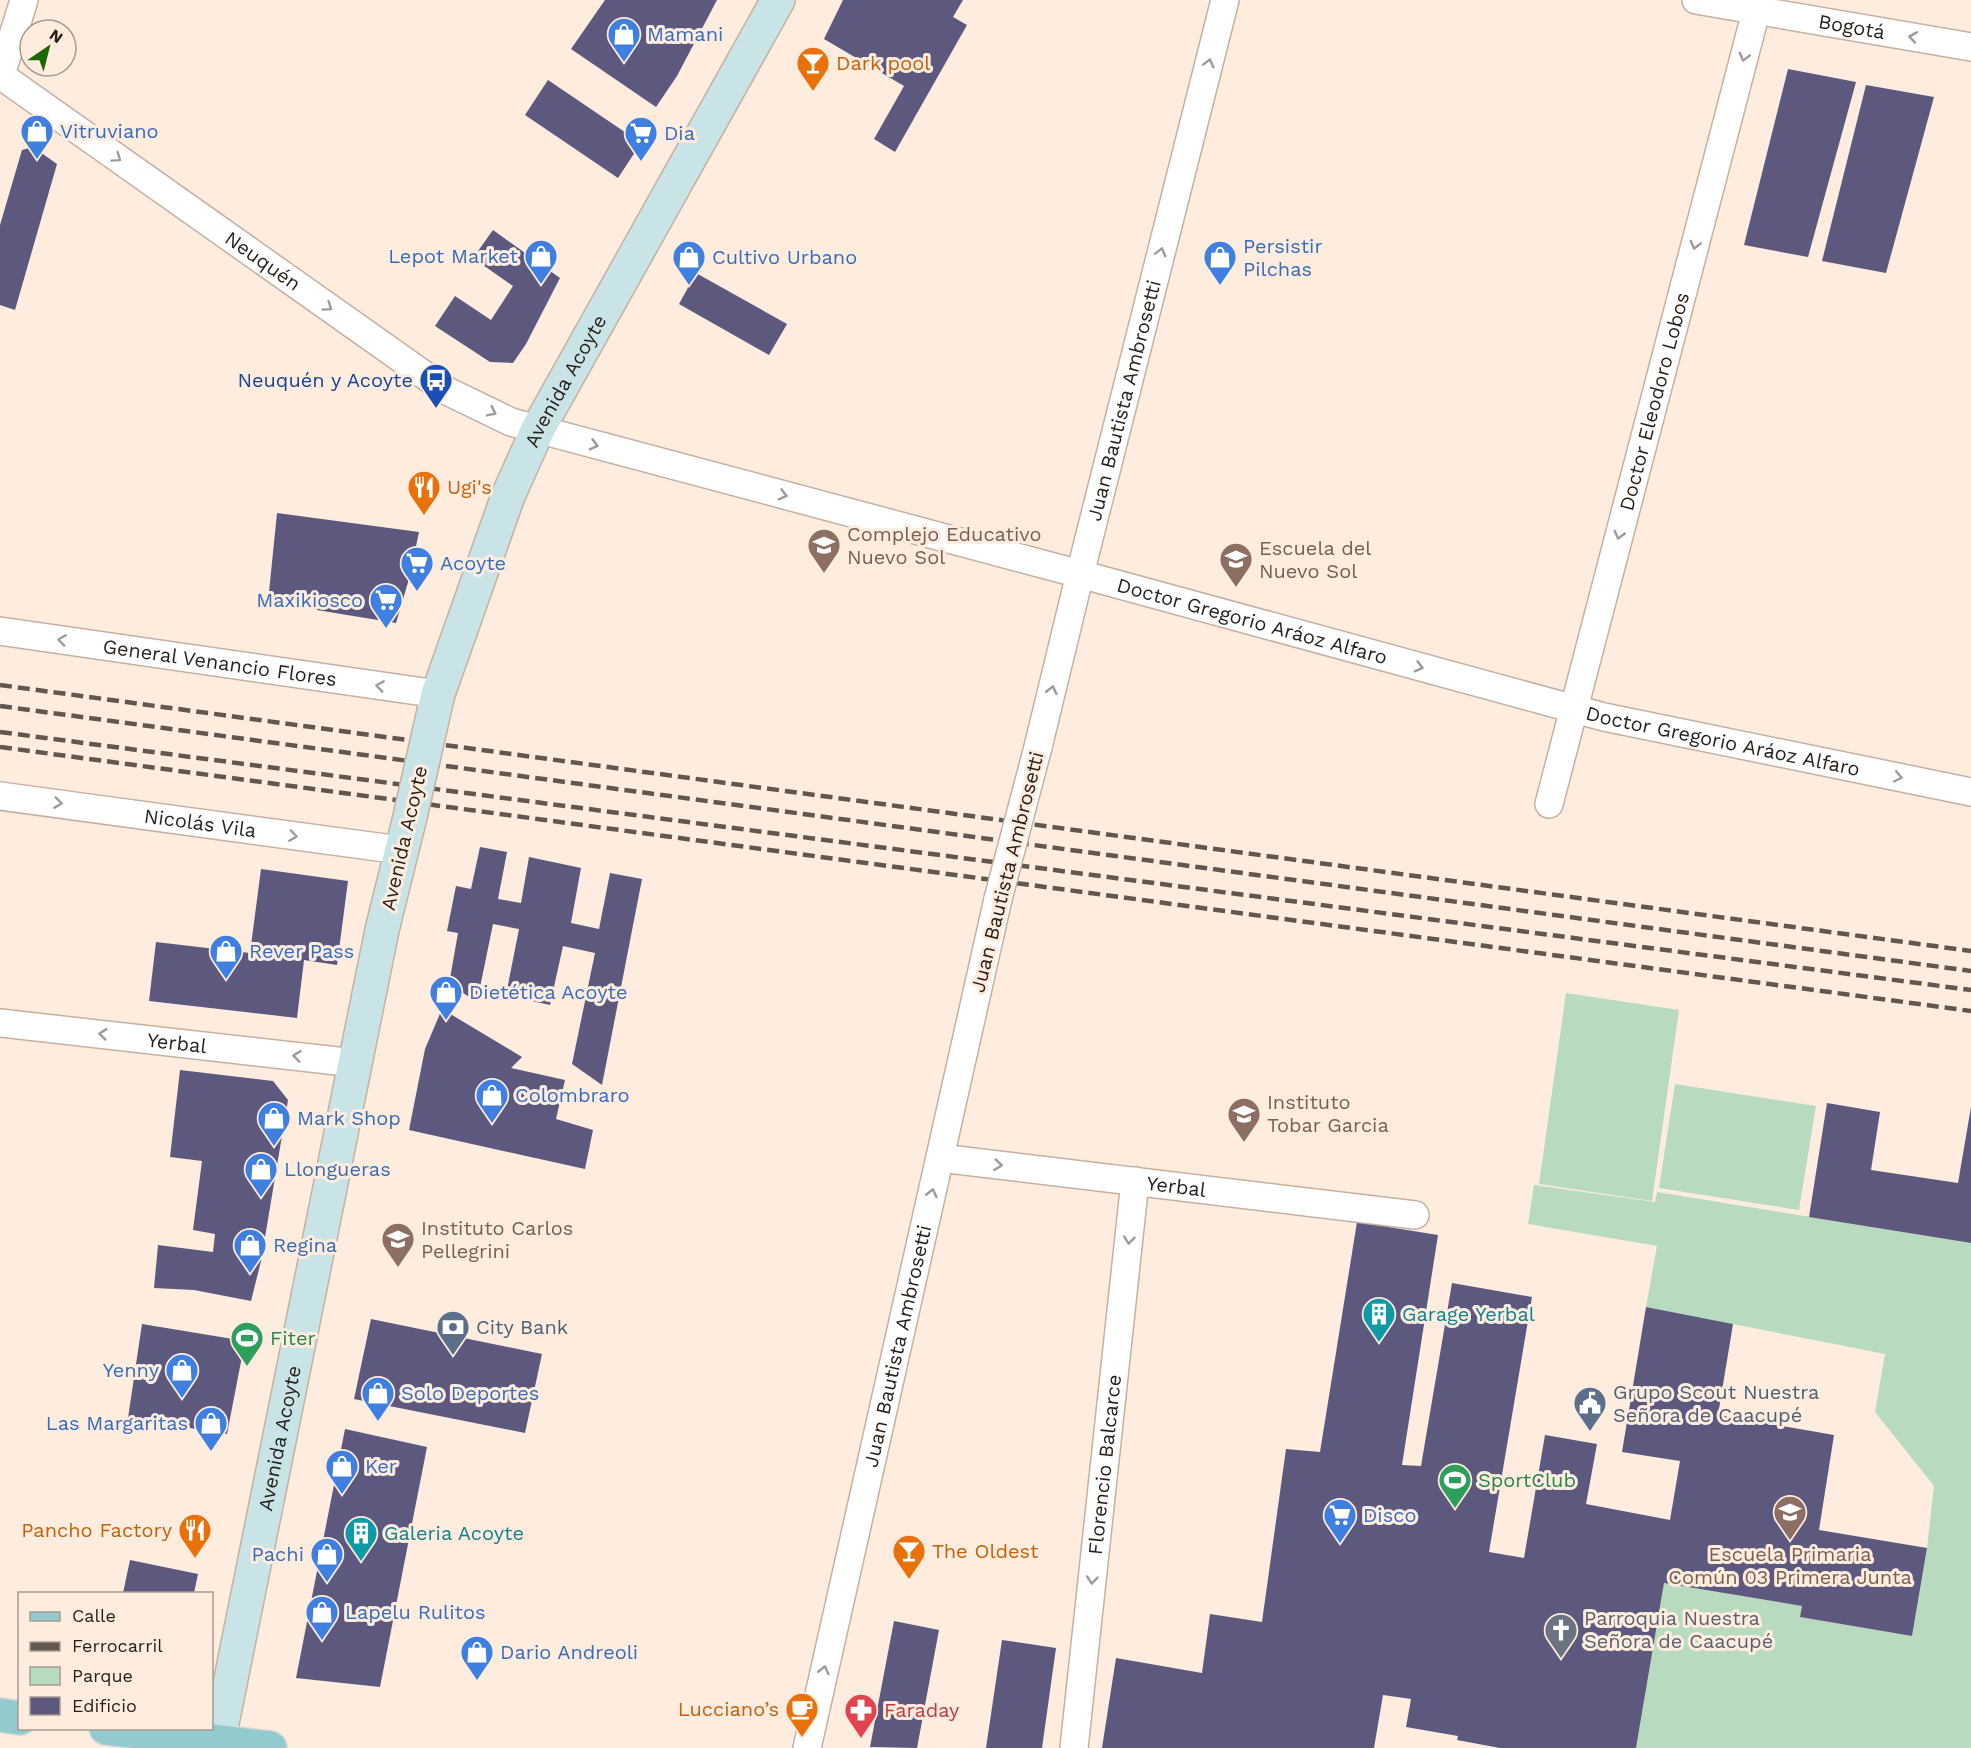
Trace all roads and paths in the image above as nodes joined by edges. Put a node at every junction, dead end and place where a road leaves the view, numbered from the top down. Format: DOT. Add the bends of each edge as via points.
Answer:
graph roads {
  1 [pos="24,0"];
  2 [pos="778,0"];
  3 [pos="1225,0"];
  4 [pos="1696,0"];
  5 [pos="1757,5"];
  6 [pos="1971,47"];
  7 [pos="0,77"];
  8 [pos="538,429"];
  9 [pos="1080,573"];
  10 [pos="0,631"];
  11 [pos="436,703"];
  12 [pos="1574,708"];
  13 [pos="1971,792"];
  14 [pos="0,796"];
  15 [pos="1549,804"];
  16 [pos="400,850"];
  17 [pos="0,1023"];
  18 [pos="355,1063"];
  19 [pos="940,1158"];
  20 [pos="1135,1182"];
  21 [pos="1415,1215"];
  22 [pos="0,1715"];
  23 [pos="18,1718"];
  24 [pos="119,1730"];
  25 [pos="218,1745"];
  26 [pos="270,1748"];
  27 [pos="807,1748"];
  28 [pos="1074,1748"];
  1 -- 7 [label="street"];
  2 -- 8 [label="main road, Avenida Acoyte"];
  9 -- 3 [label="street, Juan Bautista Ambrosetti, one-way"];
  4 -- 5 [label="street, Bogotá"];
  6 -- 5 [label="street, Bogotá, one-way"];
  5 -- 12 [label="street, Doctor Eleodoro Lobos, one-way"];
  7 -- 8 [label="street, Neuquén, one-way" via="447,391 511,422"];
  8 -- 9 [label="street, Doctor Gregorio Aráoz Alfaro, one-way"];
  8 -- 11 [label="main road, Avenida Acoyte" via="508,496"];
  9 -- 12 [label="street, Doctor Gregorio Aráoz Alfaro, one-way"];
  19 -- 9 [label="street, Juan Bautista Ambrosetti, one-way, bridge" via="998,899"];
  11 -- 10 [label="street, General Venancio Flores, one-way"];
  11 -- 16 [label="main road, Avenida Acoyte, bridge"];
  12 -- 13 [label="street, Doctor Gregorio Aráoz Alfaro, one-way"];
  12 -- 15 [label="street, Doctor Eleodoro Lobos"];
  14 -- 16 [label="street, Nicolás Vila, one-way"];
  16 -- 18 [label="main road, Avenida Acoyte"];
  18 -- 17 [label="street, Yerbal, one-way"];
  18 -- 25 [label="main road, Avenida Acoyte"];
  19 -- 20 [label="street, Yerbal, one-way"];
  27 -- 19 [label="street, Juan Bautista Ambrosetti, one-way"];
  20 -- 21 [label="street, Yerbal"];
  20 -- 28 [label="street, Florencio Balcarce, one-way"];
  22 -- 23 [label="main road"];
  24 -- 25 [label="main road"];
  25 -- 26 [label="main road"];
}
